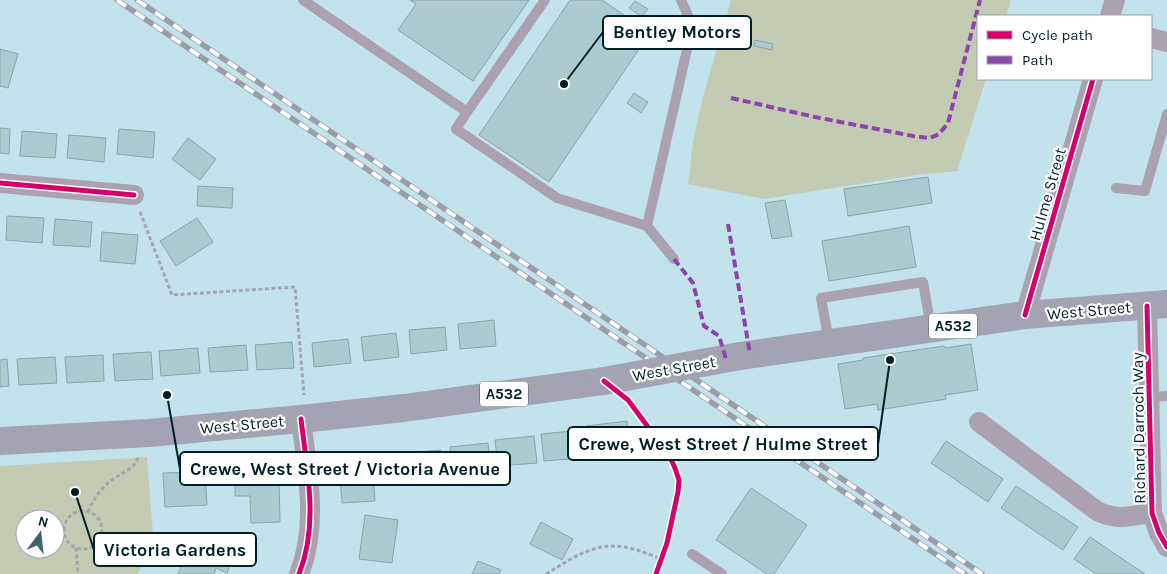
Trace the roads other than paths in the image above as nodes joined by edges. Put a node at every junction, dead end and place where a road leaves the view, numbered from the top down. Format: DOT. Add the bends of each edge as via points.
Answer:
graph roads {
  1 [pos="303,0"];
  2 [pos="545,0"];
  3 [pos="1115,0"];
  4 [pos="684,2"];
  5 [pos="1110,15"];
  6 [pos="1152,38"];
  7 [pos="1167,42"];
  8 [pos="1093,80"];
  9 [pos="466,112"];
  10 [pos="1167,114"];
  11 [pos="0,183"];
  12 [pos="1116,188"];
  13 [pos="134,195"];
  14 [pos="647,226"];
  15 [pos="674,259"];
  16 [pos="1157,305"];
  17 [pos="1025,316"];
  18 [pos="931,329"];
  19 [pos="829,343"];
  20 [pos="1158,397"];
  21 [pos="304,419"];
  22 [pos="979,422"];
  23 [pos="0,441"];
  24 [pos="1152,513"];
  25 [pos="1167,547"];
  26 [pos="692,554"];
  27 [pos="299,574"];
  28 [pos="722,574"];
  1 -- 9 [label="lane"];
  2 -- 9 [label="lane"];
  3 -- 5 [label="street"];
  4 -- 14 [label="lane" via="689,18 688,45"];
  6 -- 7 [label="street"];
  8 -- 17 [label="street, Hulme Street"];
  9 -- 14 [label="lane" via="456,129 558,198"];
  10 -- 12 [label="lane" via="1145,191"];
  11 -- 13 [label="street"];
  14 -- 15 [label="lane"];
  16 -- 17 [label="main road, West Street / A532"];
  16 -- 20 [label="street, Richard Darroch Way"];
  17 -- 18 [label="main road, West Street / A532"];
  18 -- 19 [label="main road, West Street / A532"];
  18 -- 19 [label="lane" via="923,282 821,298"];
  19 -- 21 [label="main road, West Street / A532, bridge" via="604,381"];
  20 -- 24 [label="street, Richard Darroch Way"];
  21 -- 23 [label="main road, West Street / A532"];
  21 -- 27 [label="street" via="310,522 309,539"];
  22 -- 24 [label="street" via="1097,511 1120,518"];
  24 -- 25 [label="street, Richard Darroch Way"];
  26 -- 28 [label="lane"];
}
